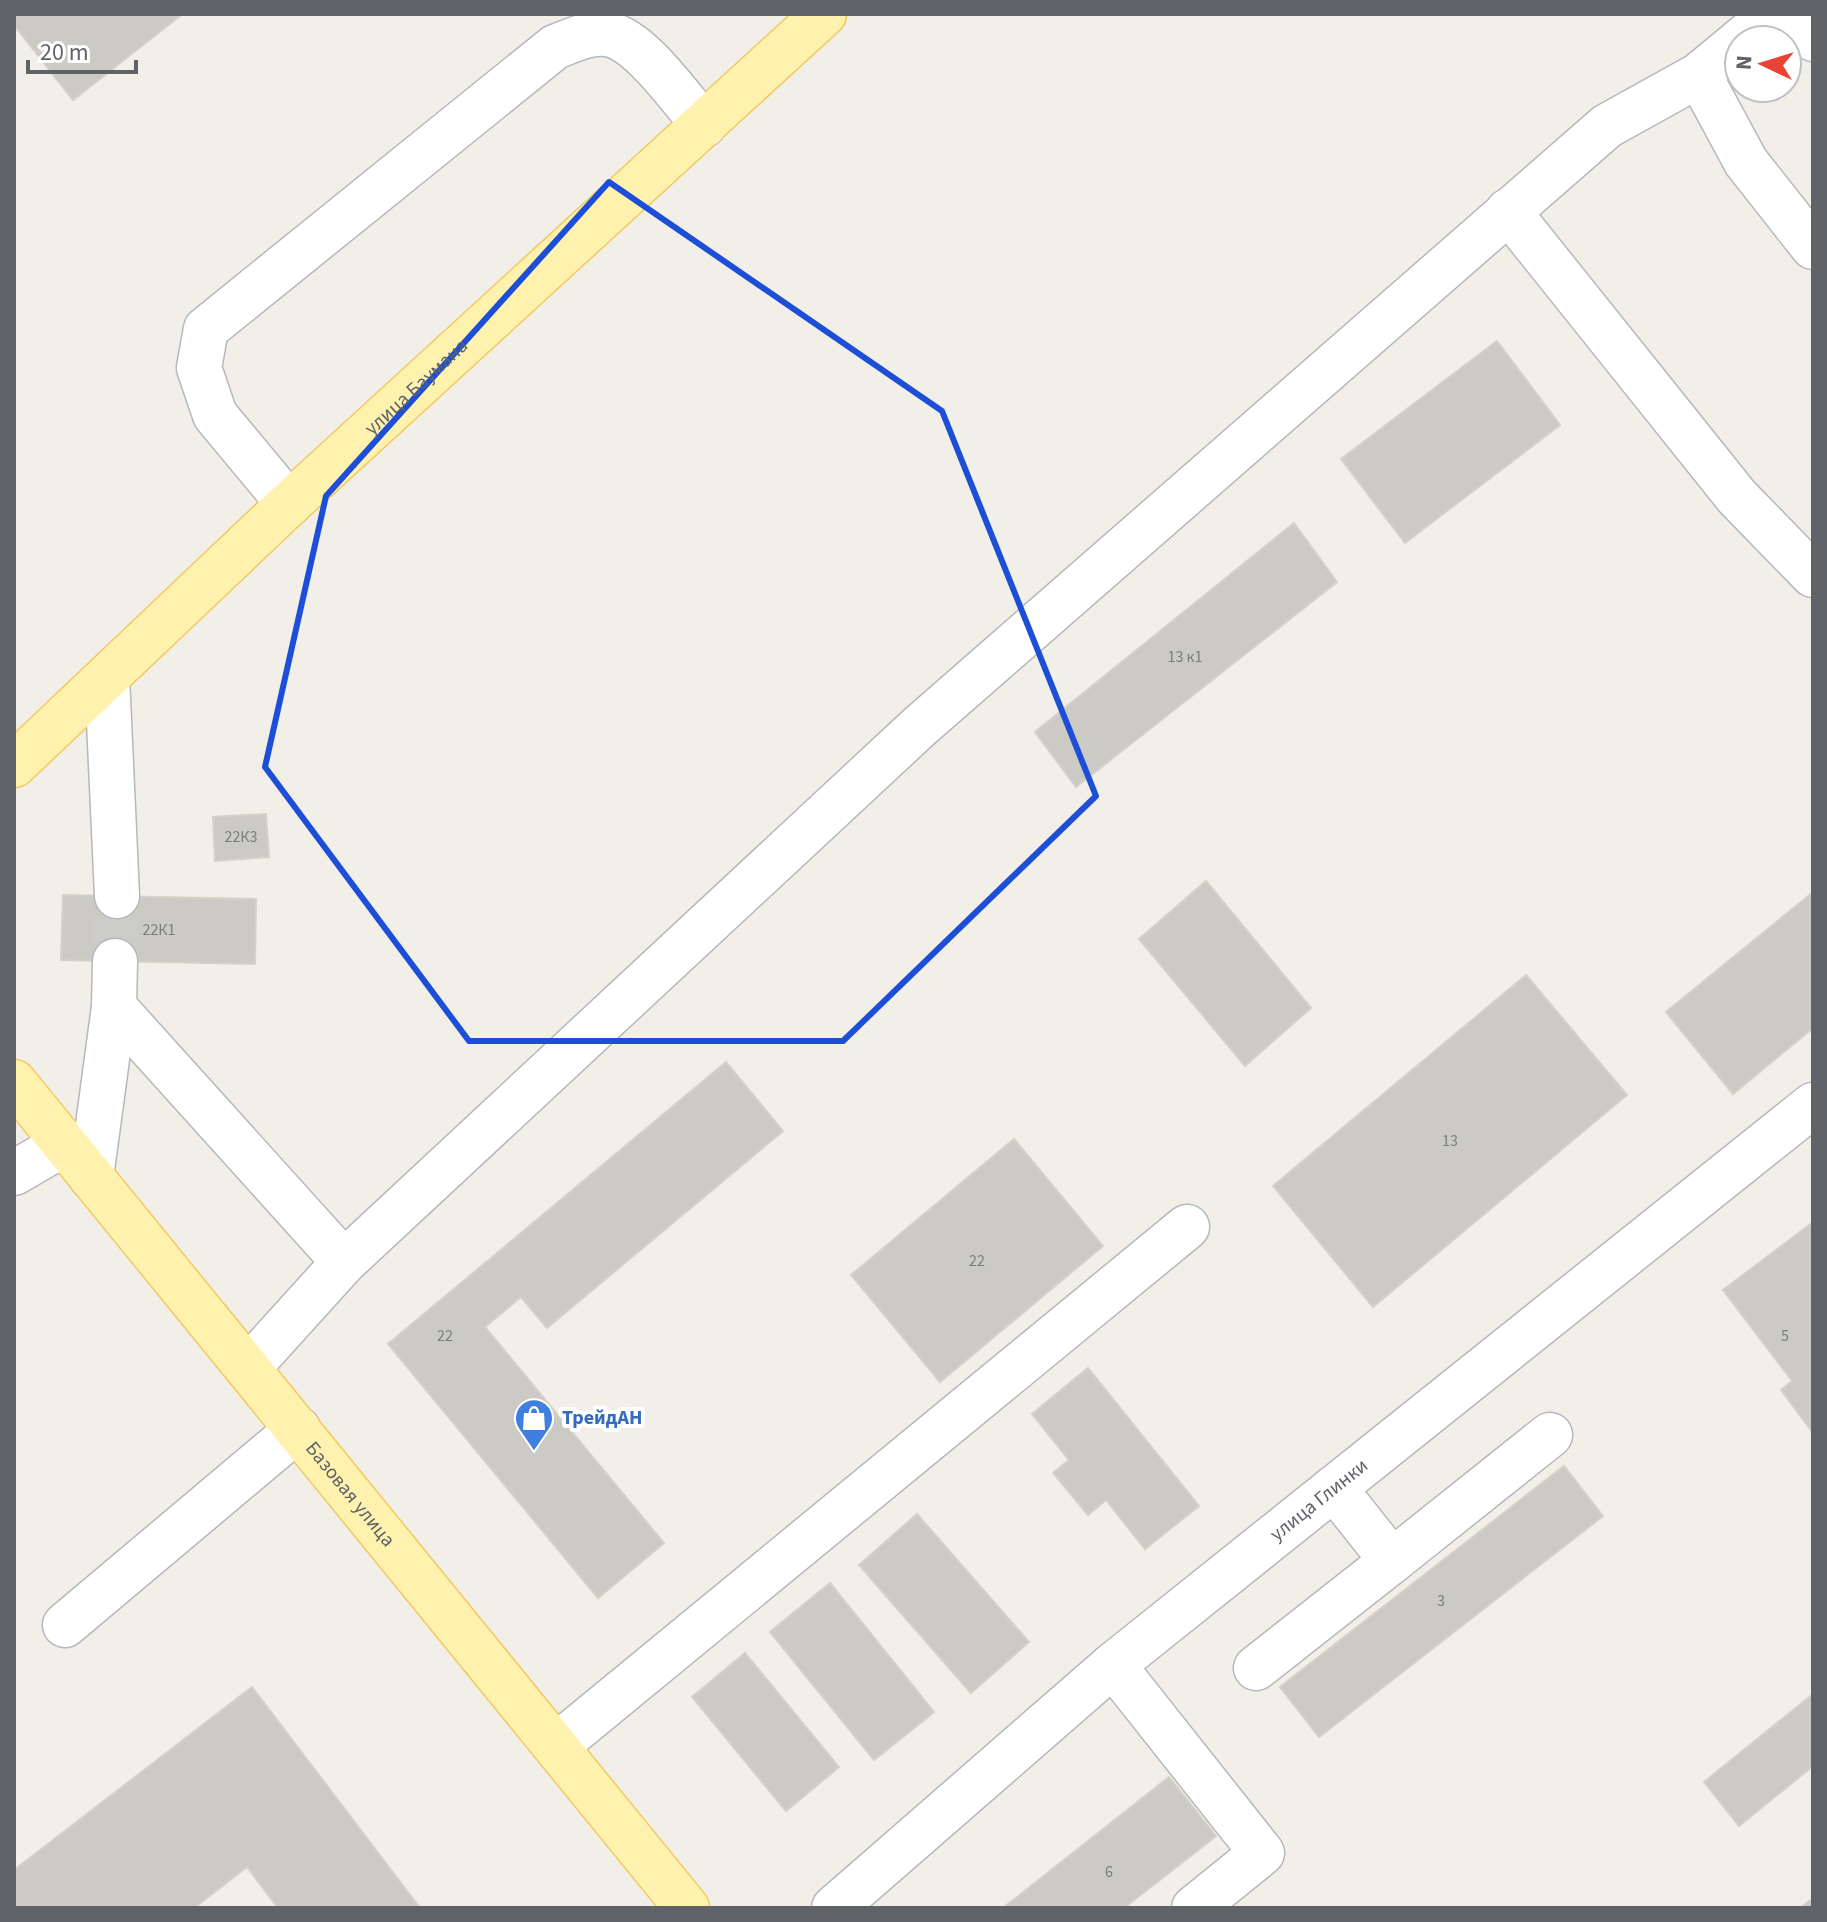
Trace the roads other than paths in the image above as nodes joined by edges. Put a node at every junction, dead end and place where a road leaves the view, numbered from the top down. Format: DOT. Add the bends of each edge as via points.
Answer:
graph roads {
  1 [pos="824,14"];
  2 [pos="1792,14"];
  3 [pos="1813,39"];
  4 [pos="1723,55"];
  5 [pos="1699,75"];
  6 [pos="704,125"];
  7 [pos="1508,211"];
  8 [pos="1813,247"];
  9 [pos="289,504"];
  10 [pos="1813,575"];
  11 [pos="107,677"];
  12 [pos="14,765"];
  13 [pos="117,896"];
  14 [pos="115,961"];
  15 [pos="114,1007"];
  16 [pos="14,1082"];
  17 [pos="1813,1105"];
  18 [pos="78,1161"];
  19 [pos="14,1173"];
  20 [pos="1187,1227"];
  21 [pos="344,1262"];
  22 [pos="248,1368"];
  23 [pos="298,1429"];
  24 [pos="1550,1435"];
  25 [pos="1334,1488"];
  26 [pos="1392,1561"];
  27 [pos="65,1625"];
  28 [pos="1113,1665"];
  29 [pos="1256,1668"];
  30 [pos="556,1746"];
  31 [pos="687,1908"];
  32 [pos="834,1908"];
  33 [pos="1194,1908"];
  1 -- 6 [label="main road, улица Баумана"];
  2 -- 3 [label="street"];
  4 -- 5 [label="street"];
  5 -- 7 [label="street" via="1607,126"];
  5 -- 8 [label="street" via="1746,162"];
  6 -- 9 [label="main road, улица Баумана"];
  6 -- 9 [label="street" via="635,48 613,35 585,35 555,47 206,329 199,368 215,415"];
  7 -- 10 [label="street" via="1737,497"];
  7 -- 21 [label="street" via="919,727"];
  9 -- 11 [label="main road, улица Баумана"];
  11 -- 12 [label="main road, улица Баумана"];
  11 -- 13 [label="street"];
  14 -- 15 [label="street"];
  15 -- 18 [label="street"];
  15 -- 21 [label="street"];
  16 -- 18 [label="main road, Базовая улица"];
  17 -- 25 [label="street, улица Глинки"];
  18 -- 19 [label="street"];
  18 -- 22 [label="main road, Базовая улица"];
  20 -- 30 [label="street"];
  21 -- 22 [label="street"];
  22 -- 23 [label="main road, Базовая улица"];
  23 -- 27 [label="street"];
  23 -- 30 [label="main road, Базовая улица"];
  24 -- 26 [label="street"];
  25 -- 26 [label="street"];
  25 -- 28 [label="street, улица Глинки"];
  26 -- 29 [label="street"];
  28 -- 32 [label="street, улица Глинки"];
  28 -- 33 [label="street" via="1262,1853"];
  30 -- 31 [label="main road, Базовая улица"];
}
